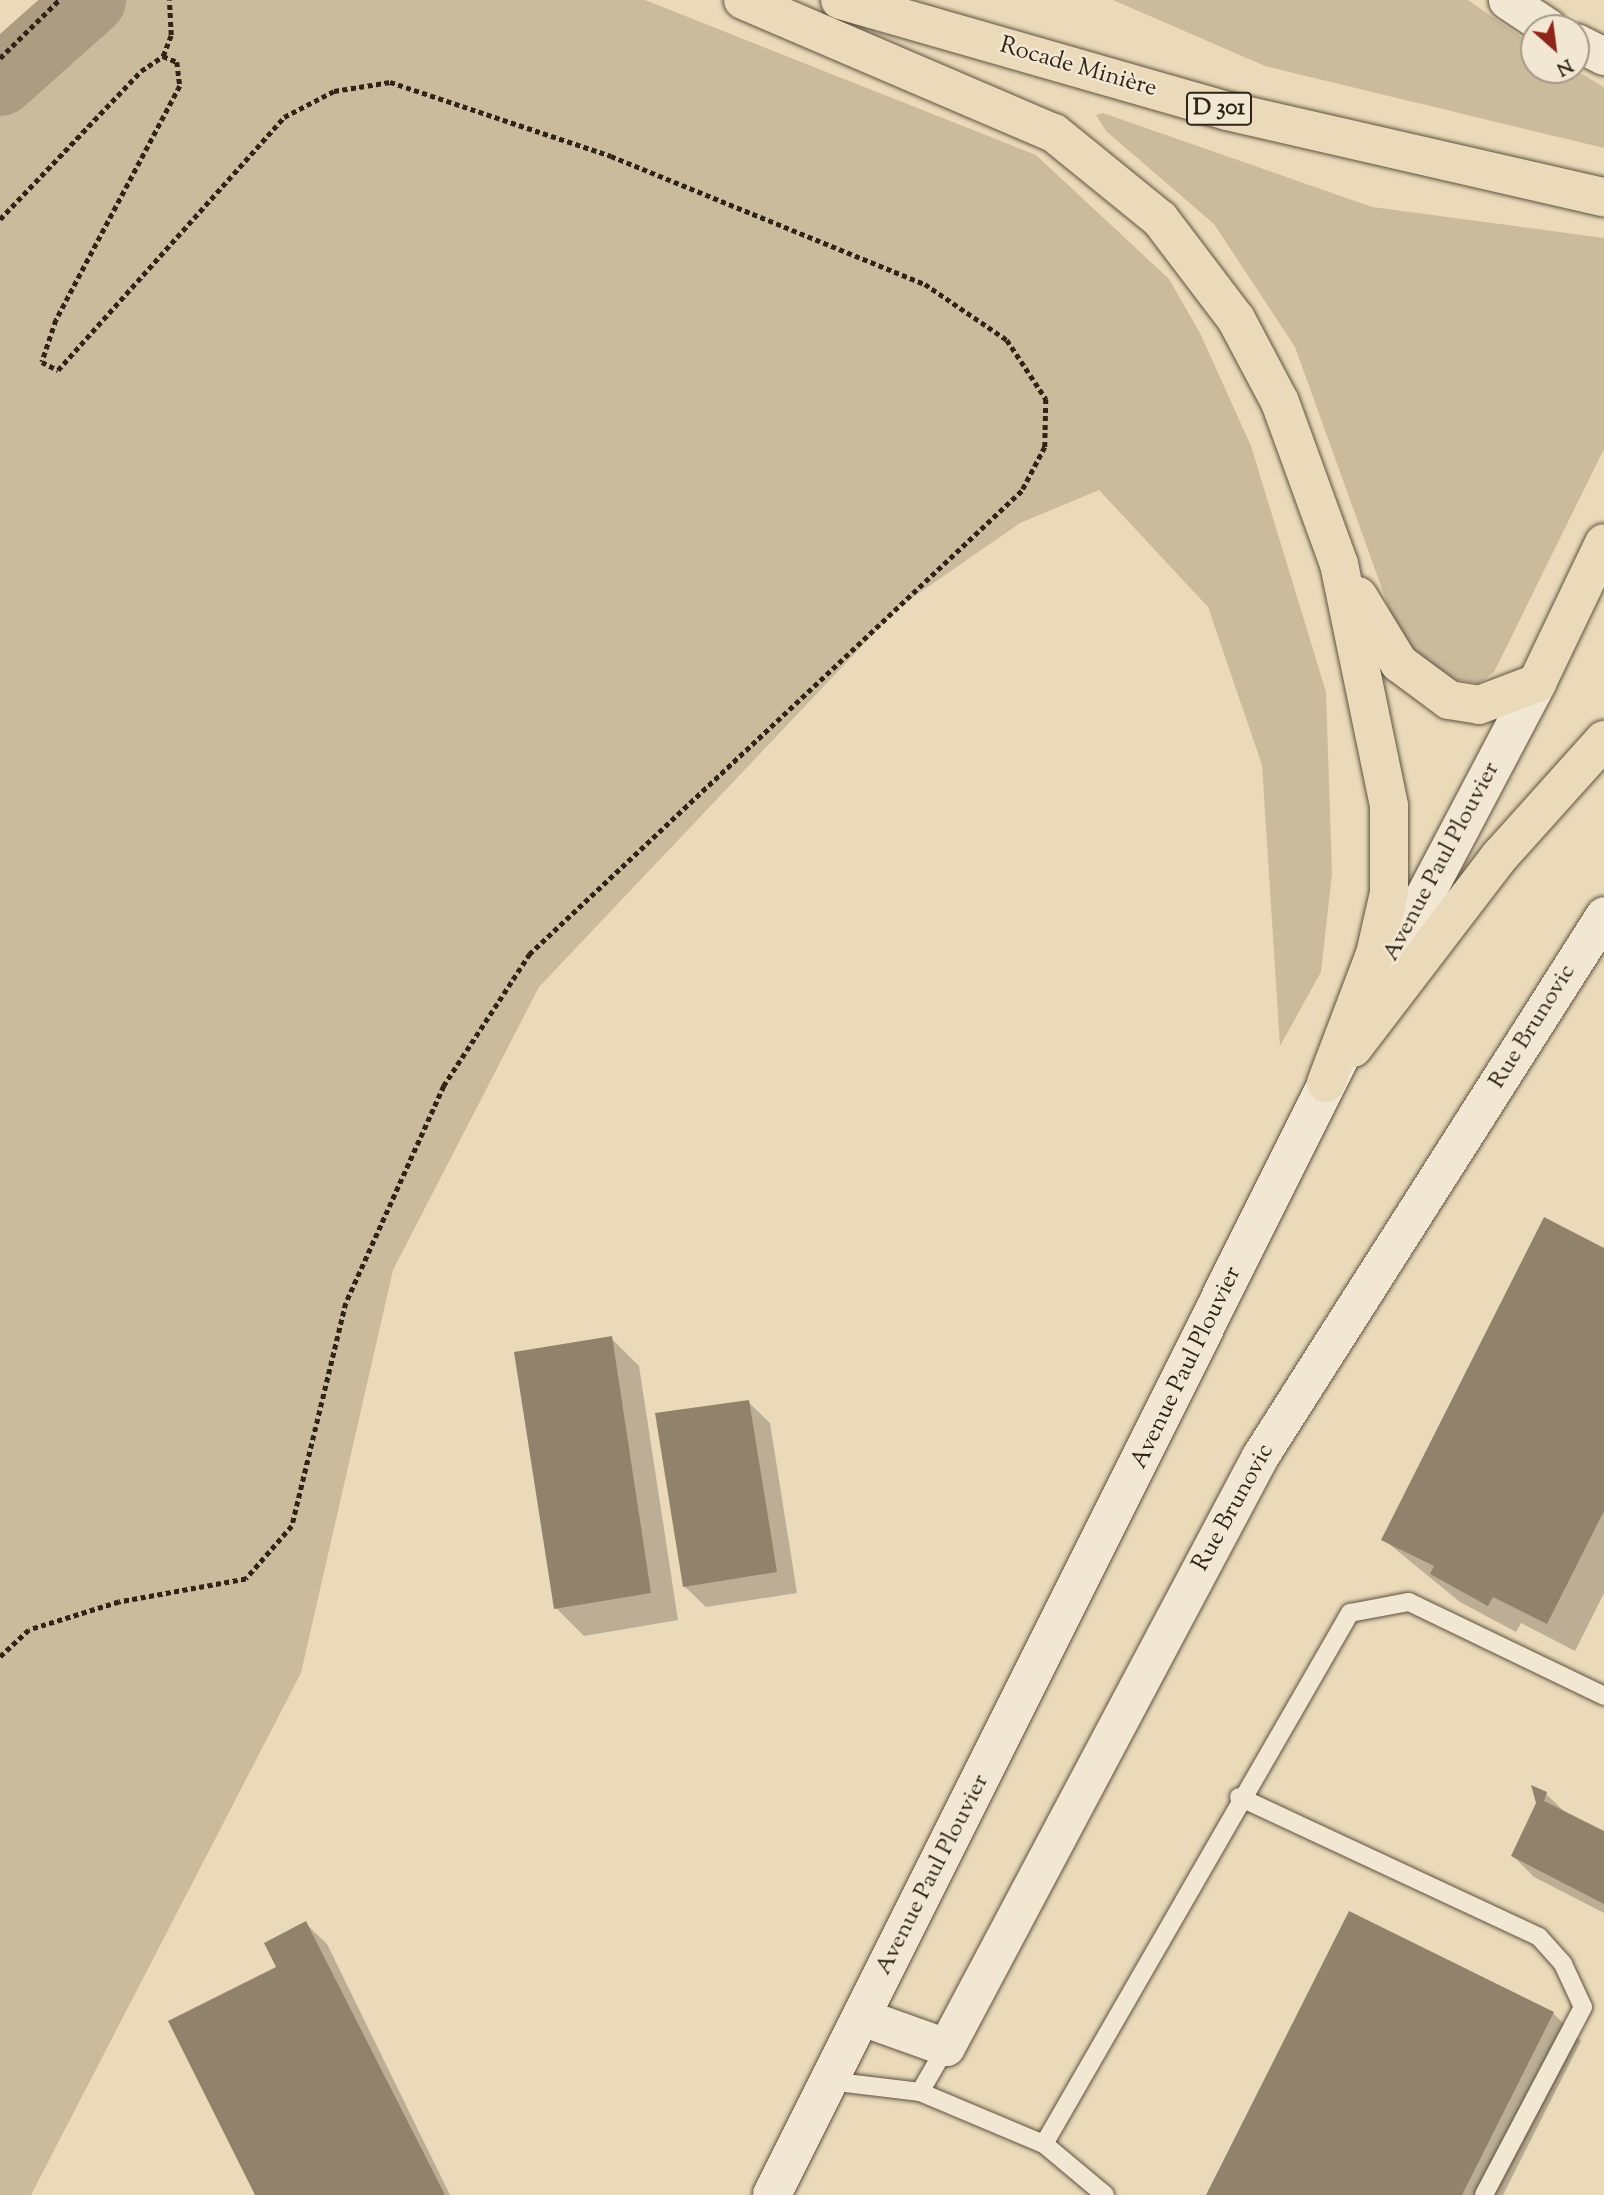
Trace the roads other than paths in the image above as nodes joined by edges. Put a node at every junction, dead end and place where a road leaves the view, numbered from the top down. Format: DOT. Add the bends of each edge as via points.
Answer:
graph roads {
  1 [pos="743,0"];
  2 [pos="840,0"];
  3 [pos="1507,0"];
  4 [pos="1528,14"];
  5 [pos="1604,197"];
  6 [pos="1604,543"];
  7 [pos="1339,564"];
  8 [pos="1536,683"];
  9 [pos="1604,740"];
  10 [pos="1604,915"];
  11 [pos="1326,1083"];
  12 [pos="1604,1696"];
  13 [pos="1239,1797"];
  14 [pos="862,2017"];
  15 [pos="946,2047"];
  16 [pos="829,2081"];
  17 [pos="920,2092"];
  18 [pos="1044,2144"];
  19 [pos="772,2195"];
  20 [pos="1105,2195"];
  21 [pos="1485,2195"];
  1 -- 7 [label="main road" via="1054,133 1160,219 1236,319 1280,402"];
  2 -- 5 [label="main road, Rocade Minière / D 301" via="1227,111"];
  3 -- 4 [label="street"];
  6 -- 8 [label="main road, Avenue Paul Plouvier"];
  7 -- 8 [label="main road" via="1399,663 1421,684 1449,700 1479,705"];
  7 -- 11 [label="main road" via="1390,806 1390,893 1375,954"];
  8 -- 11 [label="main road, Avenue Paul Plouvier"];
  9 -- 11 [label="main road" via="1500,856"];
  10 -- 15 [label="street, Rue Brunovic" via="1260,1456"];
  11 -- 14 [label="main road, Avenue Paul Plouvier"];
  12 -- 13 [label="lane" via="1409,1602 1350,1613"];
  13 -- 18 [label="lane"];
  13 -- 21 [label="lane" via="1539,1937 1563,1964 1583,2007"];
  14 -- 15 [label="street"];
  14 -- 16 [label="main road, Avenue Paul Plouvier"];
  15 -- 17 [label="lane"];
  16 -- 17 [label="lane"];
  16 -- 19 [label="main road, Avenue Paul Plouvier"];
  17 -- 18 [label="lane"];
  18 -- 20 [label="lane"];
}
